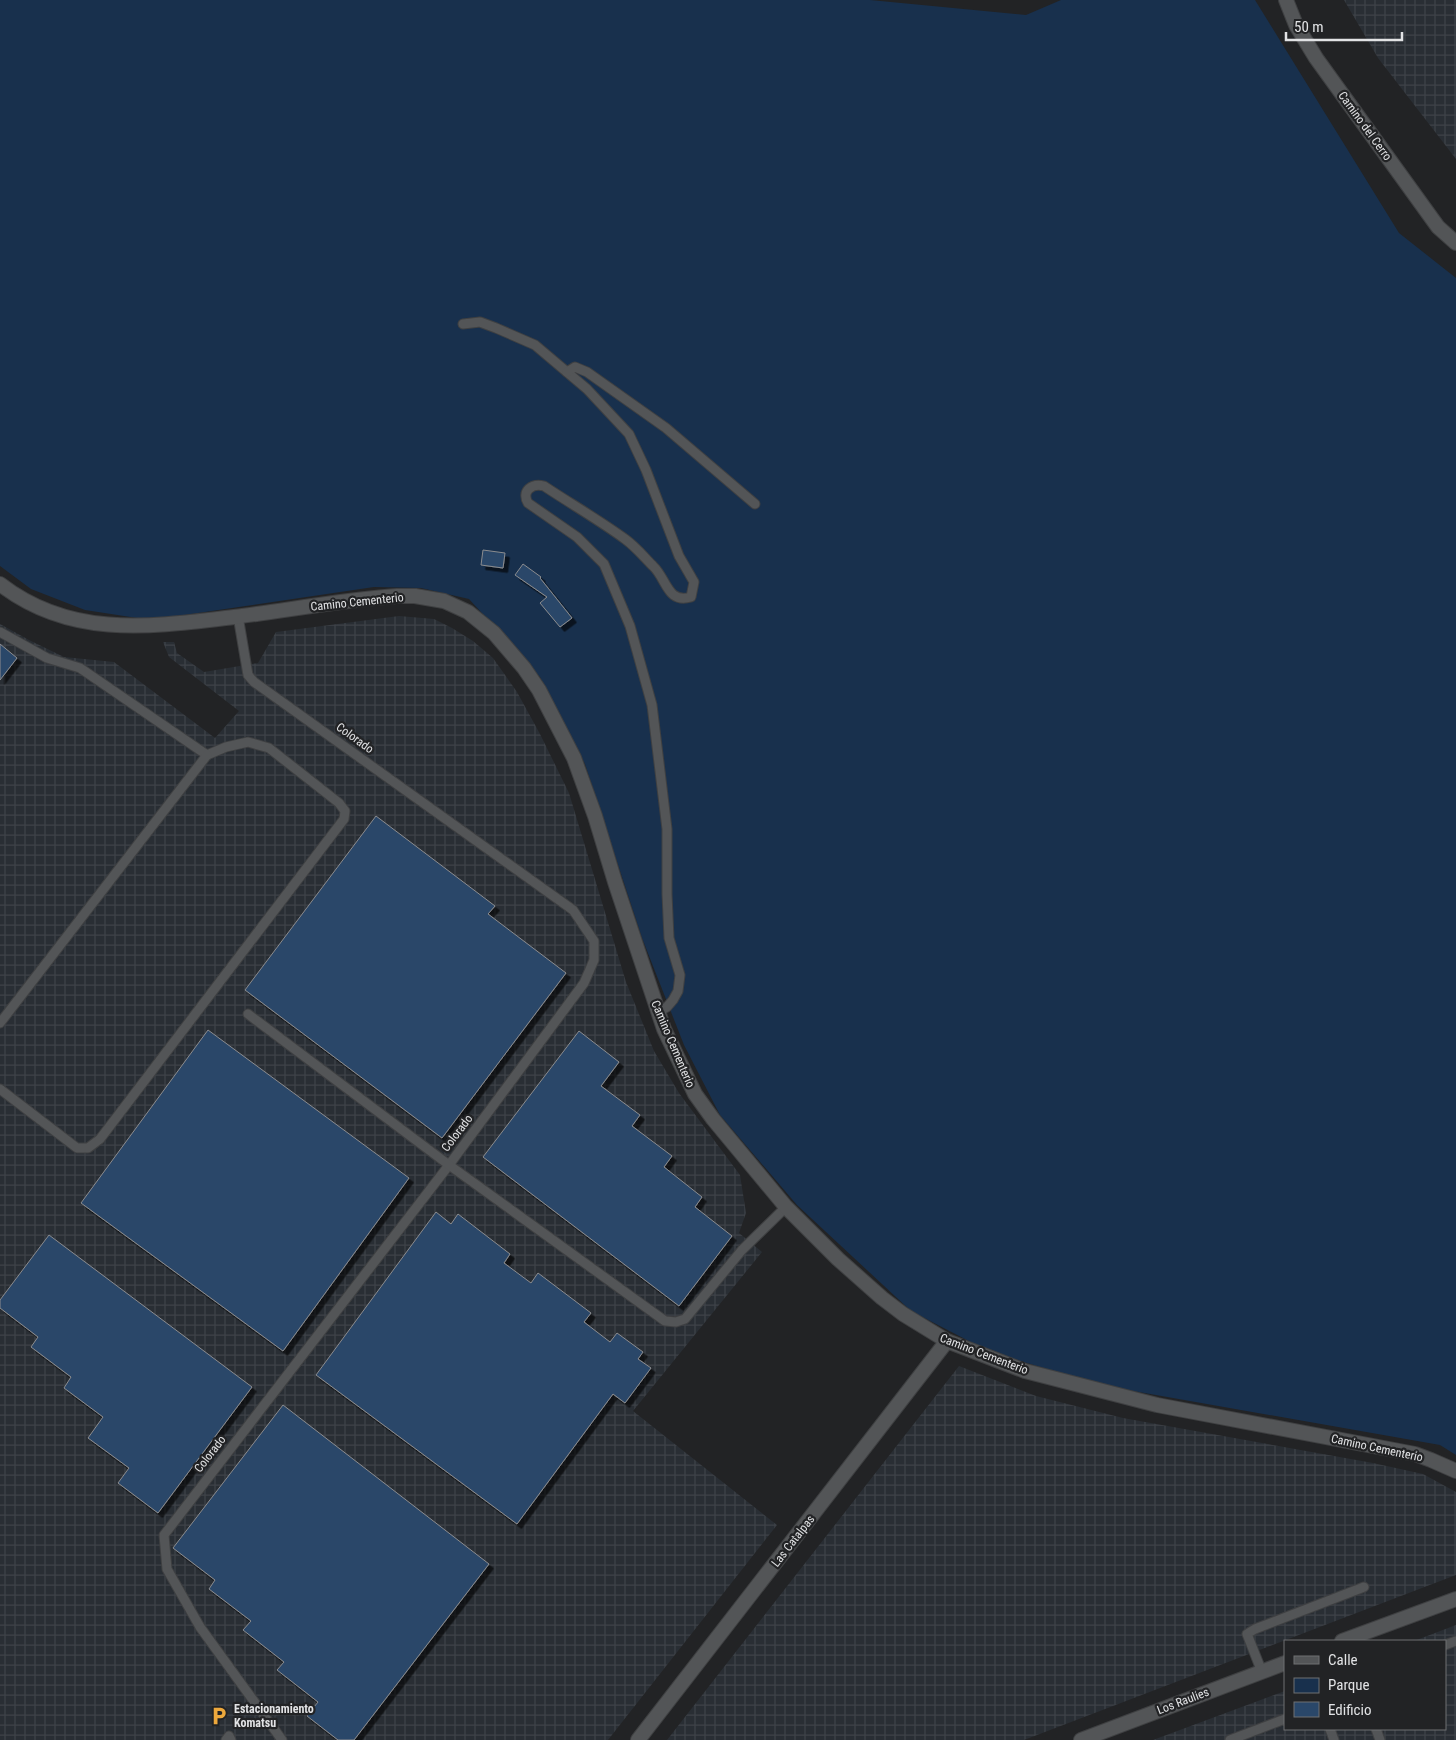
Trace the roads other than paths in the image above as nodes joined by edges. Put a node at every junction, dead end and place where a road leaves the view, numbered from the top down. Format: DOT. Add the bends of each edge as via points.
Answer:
graph roads {
  1 [pos="1286,0"];
  2 [pos="1456,243"];
  3 [pos="463,324"];
  4 [pos="567,372"];
  5 [pos="755,504"];
  6 [pos="0,584"];
  7 [pos="238,616"];
  8 [pos="0,632"];
  9 [pos="207,755"];
  10 [pos="658,1012"];
  11 [pos="248,1014"];
  12 [pos="0,1024"];
  13 [pos="0,1089"];
  14 [pos="449,1165"];
  15 [pos="786,1206"];
  16 [pos="947,1341"];
  17 [pos="1456,1471"];
  18 [pos="1364,1587"];
  19 [pos="1456,1598"];
  20 [pos="1345,1640"];
  21 [pos="1284,1663"];
  22 [pos="1262,1672"];
  23 [pos="1284,1719"];
  24 [pos="226,1740"];
  25 [pos="231,1740"];
  26 [pos="282,1740"];
  27 [pos="638,1740"];
  28 [pos="1081,1740"];
  29 [pos="1230,1740"];
  1 -- 2 [label="street, Camino del Cerro" via="1296,25 1316,58 1438,226"];
  3 -- 4 [label="lane" via="480,322 535,345"];
  4 -- 5 [label="lane" via="575,366 587,372 666,428"];
  4 -- 10 [label="lane" via="629,434 679,556 694,582 691,597 675,597 659,572 627,540 544,486 537,484 526,492 528,503 577,537 604,564 630,626 652,705 667,829 669,938 680,975 673,1000"];
  6 -- 7 [label="street, Camino Cementerio" via="40,608 95,623 161,626"];
  7 -- 10 [label="street, Camino Cementerio" via="379,597 415,596 457,606 494,633 539,690 574,758 596,816"];
  7 -- 14 [label="lane, Colorado" via="248,675 254,682 573,910 594,940 594,960 584,983"];
  8 -- 9 [label="lane" via="47,658 80,668"];
  9 -- 12 [label="lane"];
  9 -- 13 [label="lane" via="248,742 269,748 339,803 345,810 344,820 100,1139 88,1148 77,1148"];
  10 -- 15 [label="street, Camino Cementerio" via="695,1094"];
  11 -- 14 [label="lane"];
  14 -- 15 [label="lane" via="665,1321 676,1322 685,1318 742,1250"];
  14 -- 26 [label="lane, Colorado" via="164,1535 167,1569 200,1627"];
  15 -- 16 [label="street, Camino Cementerio" via="882,1298"];
  16 -- 17 [label="street, Camino Cementerio" via="1025,1371 1157,1405 1398,1450"];
  16 -- 27 [label="street, Las Catalpas"];
  18 -- 22 [label="lane" via="1247,1634"];
  19 -- 20 [label="street"];
  21 -- 22 [label="street, Los Raulies"];
  22 -- 28 [label="street, Los Raulies"];
  23 -- 29 [label="lane"];
  24 -- 25 [label="lane" via="229,1736"];
}
